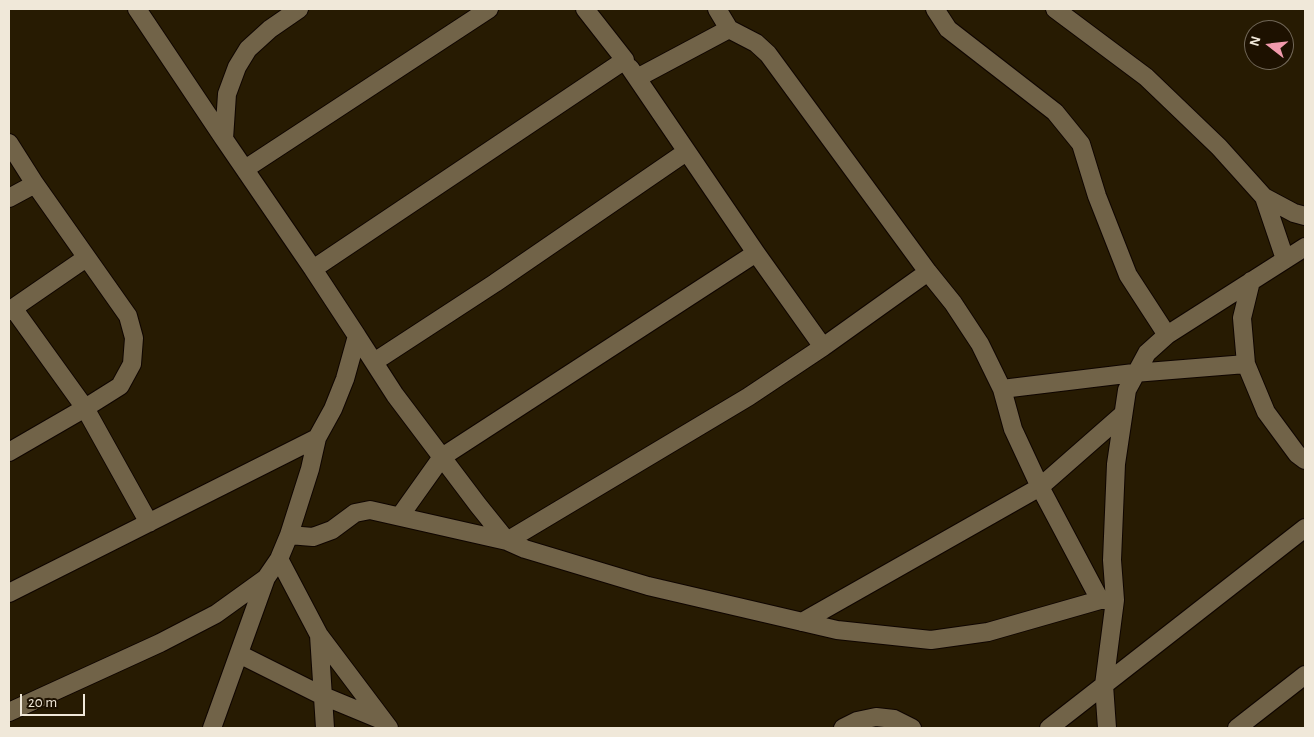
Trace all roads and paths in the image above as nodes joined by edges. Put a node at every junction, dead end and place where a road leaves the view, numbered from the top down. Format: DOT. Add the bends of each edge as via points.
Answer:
graph roads {
  1 [pos="137,9"];
  2 [pos="299,9"];
  3 [pos="489,9"];
  4 [pos="585,9"];
  5 [pos="717,9"];
  6 [pos="935,9"];
  7 [pos="1055,9"];
  8 [pos="729,29"];
  9 [pos="625,60"];
  10 [pos="637,78"];
  11 [pos="224,139"];
  12 [pos="9,143"];
  13 [pos="686,152"];
  14 [pos="245,169"];
  15 [pos="35,184"];
  16 [pos="1264,197"];
  17 [pos="9,198"];
  18 [pos="1305,216"];
  19 [pos="1305,247"];
  20 [pos="756,253"];
  21 [pos="86,258"];
  22 [pos="1284,259"];
  23 [pos="313,269"];
  24 [pos="928,272"];
  25 [pos="1251,281"];
  26 [pos="11,310"];
  27 [pos="1167,335"];
  28 [pos="357,336"];
  29 [pos="823,347"];
  30 [pos="374,362"];
  31 [pos="1246,364"];
  32 [pos="1134,373"];
  33 [pos="1002,389"];
  34 [pos="85,408"];
  35 [pos="1122,415"];
  36 [pos="317,438"];
  37 [pos="9,452"];
  38 [pos="442,456"];
  39 [pos="1305,460"];
  40 [pos="1040,487"];
  41 [pos="400,516"];
  42 [pos="149,523"];
  43 [pos="1305,528"];
  44 [pos="289,535"];
  45 [pos="507,541"];
  46 [pos="279,559"];
  47 [pos="266,578"];
  48 [pos="9,593"];
  49 [pos="1107,600"];
  50 [pos="802,622"];
  51 [pos="319,635"];
  52 [pos="239,654"];
  53 [pos="1305,675"];
  54 [pos="1104,684"];
  55 [pos="321,695"];
  56 [pos="9,712"];
  57 [pos="385,724"];
  58 [pos="212,728"];
  59 [pos="325,728"];
  60 [pos="843,728"];
  61 [pos="912,728"];
  62 [pos="1049,728"];
  63 [pos="1107,728"];
  64 [pos="1237,728"];
  1 -- 11 [label="street"];
  2 -- 11 [label="street" via="248,49 237,67 227,94"];
  3 -- 14 [label="street"];
  4 -- 9 [label="street"];
  5 -- 8 [label="street"];
  6 -- 27 [label="street" via="948,29 1054,112 1081,144 1097,196 1128,275"];
  7 -- 16 [label="street" via="1146,77 1219,147"];
  8 -- 10 [label="street"];
  8 -- 24 [label="street" via="756,43 768,54"];
  9 -- 10 [label="street"];
  9 -- 23 [label="street"];
  10 -- 13 [label="street"];
  11 -- 14 [label="street"];
  12 -- 15 [label="street"];
  13 -- 20 [label="street"];
  13 -- 30 [label="street"];
  14 -- 23 [label="street"];
  15 -- 17 [label="street"];
  15 -- 21 [label="street"];
  16 -- 18 [label="street"];
  16 -- 22 [label="street"];
  19 -- 22 [label="street"];
  20 -- 29 [label="street"];
  20 -- 38 [label="street"];
  21 -- 26 [label="street"];
  21 -- 34 [label="street" via="128,316 134,338 132,364 120,386"];
  22 -- 25 [label="street"];
  23 -- 28 [label="street"];
  24 -- 29 [label="street"];
  24 -- 33 [label="street" via="980,344"];
  25 -- 27 [label="street"];
  25 -- 31 [label="street" via="1242,318"];
  26 -- 34 [label="street"];
  27 -- 32 [label="street" via="1147,353"];
  28 -- 30 [label="street"];
  28 -- 36 [label="street" via="345,379"];
  29 -- 45 [label="street" via="692,432"];
  30 -- 38 [label="street"];
  31 -- 32 [label="street"];
  31 -- 39 [label="street" via="1266,412"];
  32 -- 33 [label="street"];
  32 -- 35 [label="street"];
  33 -- 40 [label="street" via="1013,429"];
  34 -- 37 [label="street"];
  34 -- 42 [label="street"];
  35 -- 40 [label="street"];
  35 -- 49 [label="street"];
  36 -- 42 [label="street"];
  36 -- 44 [label="street"];
  38 -- 41 [label="street"];
  38 -- 45 [label="street"];
  40 -- 49 [label="street"];
  40 -- 50 [label="street"];
  41 -- 44 [label="street" via="370,510 355,513 332,530 313,537"];
  41 -- 45 [label="street"];
  42 -- 48 [label="street"];
  43 -- 54 [label="street"];
  44 -- 46 [label="street"];
  45 -- 50 [label="street" via="648,586"];
  46 -- 47 [label="street"];
  46 -- 51 [label="street"];
  47 -- 52 [label="street"];
  47 -- 56 [label="street" via="208,618"];
  49 -- 50 [label="street" via="988,632 931,640 837,630"];
  49 -- 54 [label="street"];
  51 -- 55 [label="street"];
  51 -- 57 [label="street"];
  52 -- 55 [label="street"];
  52 -- 58 [label="street"];
  53 -- 64 [label="street"];
  54 -- 62 [label="street"];
  54 -- 63 [label="street"];
  55 -- 57 [label="street"];
  55 -- 59 [label="street"];
  60 -- 61 [label="street" via="876,717 894,719"];
}
